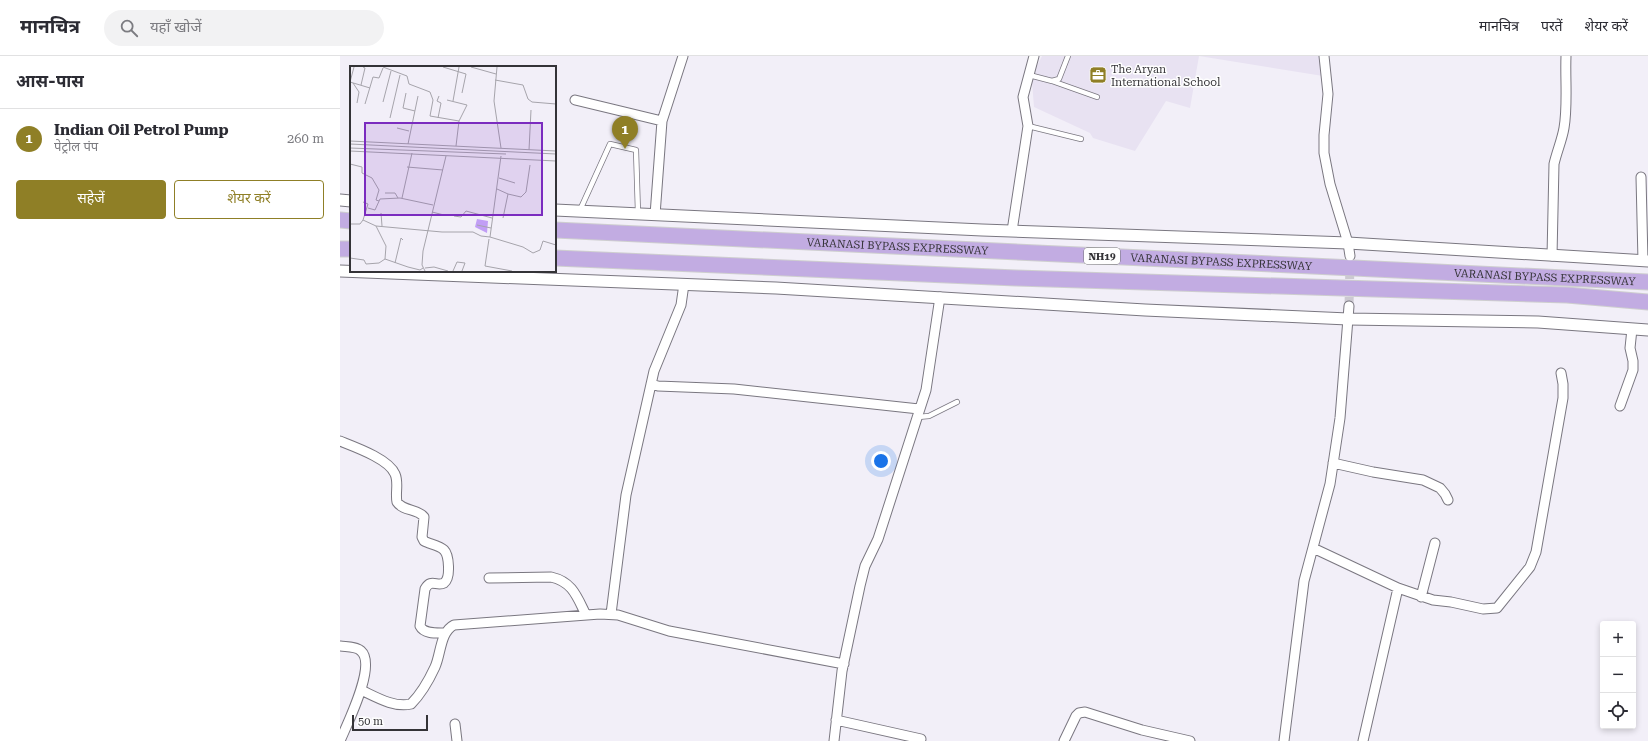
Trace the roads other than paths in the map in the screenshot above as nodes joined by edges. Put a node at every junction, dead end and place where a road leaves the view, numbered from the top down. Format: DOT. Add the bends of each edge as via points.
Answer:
graph roads {
  1 [pos="683,56"];
  2 [pos="1034,56"];
  3 [pos="1068,56"];
  4 [pos="1324,56"];
  5 [pos="1566,56"];
  6 [pos="1029,75"];
  7 [pos="1052,81"];
  8 [pos="1097,97"];
  9 [pos="575,100"];
  10 [pos="662,121"];
  11 [pos="1028,126"];
  12 [pos="1081,139"];
  13 [pos="1641,177"];
  14 [pos="340,200"];
  15 [pos="350,201"];
  16 [pos="556,210"];
  17 [pos="579,212"];
  18 [pos="638,214"];
  19 [pos="655,215"];
  20 [pos="340,220"];
  21 [pos="350,221"];
  22 [pos="556,230"];
  23 [pos="1012,231"];
  24 [pos="1348,243"];
  25 [pos="1350,256"];
  26 [pos="1552,256"];
  27 [pos="556,258"];
  28 [pos="1646,261"];
  29 [pos="340,271"];
  30 [pos="350,271"];
  31 [pos="366,272"];
  32 [pos="1648,282"];
  33 [pos="684,284"];
  34 [pos="940,297"];
  35 [pos="1648,302"];
  36 [pos="1349,306"];
  37 [pos="1348,319"];
  38 [pos="1632,329"];
  39 [pos="1648,330"];
  40 [pos="1560,373"];
  41 [pos="651,384"];
  42 [pos="957,402"];
  43 [pos="1620,406"];
  44 [pos="918,413"];
  45 [pos="340,441"];
  46 [pos="1333,463"];
  47 [pos="1448,500"];
  48 [pos="1435,543"];
  49 [pos="1313,548"];
  50 [pos="489,578"];
  51 [pos="1398,588"];
  52 [pos="1421,597"];
  53 [pos="611,614"];
  54 [pos="586,615"];
  55 [pos="445,634"];
  56 [pos="340,646"];
  57 [pos="844,664"];
  58 [pos="361,690"];
  59 [pos="836,720"];
  60 [pos="455,724"];
  61 [pos="921,739"];
  62 [pos="340,741"];
  63 [pos="457,741"];
  64 [pos="834,741"];
  65 [pos="1064,741"];
  66 [pos="1190,741"];
  67 [pos="1284,741"];
  68 [pos="1363,741"];
  1 -- 10 [label="street"];
  2 -- 6 [label="street"];
  3 -- 7 [label="lane" via="1059,79"];
  4 -- 24 [label="street" via="1328,94 1324,153 1330,184"];
  5 -- 26 [label="street" via="1565,126 1554,164"];
  6 -- 7 [label="lane"];
  6 -- 11 [label="street" via="1023,97"];
  7 -- 8 [label="lane"];
  9 -- 10 [label="street"];
  10 -- 19 [label="street"];
  11 -- 12 [label="lane"];
  11 -- 23 [label="street"];
  13 -- 28 [label="street"];
  14 -- 15 [label="street"];
  16 -- 17 [label="street"];
  17 -- 18 [label="street"];
  17 -- 18 [label="lane" via="610,144 636,150"];
  18 -- 19 [label="street"];
  19 -- 23 [label="street"];
  20 -- 21 [label="highway"];
  22 -- 32 [label="highway, VARANASI BYPASS EXPRESSWAY / NH19"];
  23 -- 24 [label="street"];
  24 -- 25 [label="street"];
  24 -- 26 [label="street"];
  26 -- 28 [label="street"];
  27 -- 35 [label="highway, VARANASI BYPASS EXPRESSWAY / NH19" via="1024,278 1567,295"];
  29 -- 30 [label="street"];
  31 -- 33 [label="street"];
  33 -- 34 [label="street"];
  33 -- 41 [label="street" via="681,305"];
  34 -- 37 [label="street"];
  34 -- 44 [label="street" via="926,390"];
  36 -- 37 [label="street"];
  37 -- 38 [label="street" via="1538,322"];
  37 -- 46 [label="street" via="1340,418"];
  38 -- 39 [label="street"];
  38 -- 43 [label="street" via="1630,348 1633,370"];
  40 -- 52 [label="street" via="1563,398 1539,538 1530,567 1497,608 1483,609"];
  41 -- 44 [label="street" via="734,389"];
  41 -- 53 [label="street" via="626,495"];
  42 -- 44 [label="lane" via="928,416"];
  44 -- 57 [label="street" via="878,538 865,566"];
  45 -- 55 [label="street" via="360,448 384,462 392,470 397,480 397,502 403,508 422,514 424,541 446,553 448,579 444,583 427,585 420,626 426,632"];
  46 -- 47 [label="street" via="1423,480 1440,488"];
  46 -- 49 [label="street"];
  48 -- 52 [label="street"];
  49 -- 51 [label="street"];
  49 -- 67 [label="street" via="1304,581"];
  50 -- 54 [label="street" via="560,579 573,590"];
  51 -- 52 [label="street"];
  51 -- 68 [label="street"];
  53 -- 54 [label="street"];
  53 -- 57 [label="street" via="669,631"];
  54 -- 55 [label="street" via="454,625 448,628"];
  55 -- 58 [label="street" via="435,667 411,704 396,704"];
  56 -- 58 [label="street" via="356,648 364,654 365,676"];
  57 -- 59 [label="street"];
  58 -- 62 [label="street"];
  59 -- 61 [label="street"];
  59 -- 64 [label="street"];
  60 -- 63 [label="street"];
  65 -- 66 [label="street" via="1076,716 1085,712 1142,730"];
}
